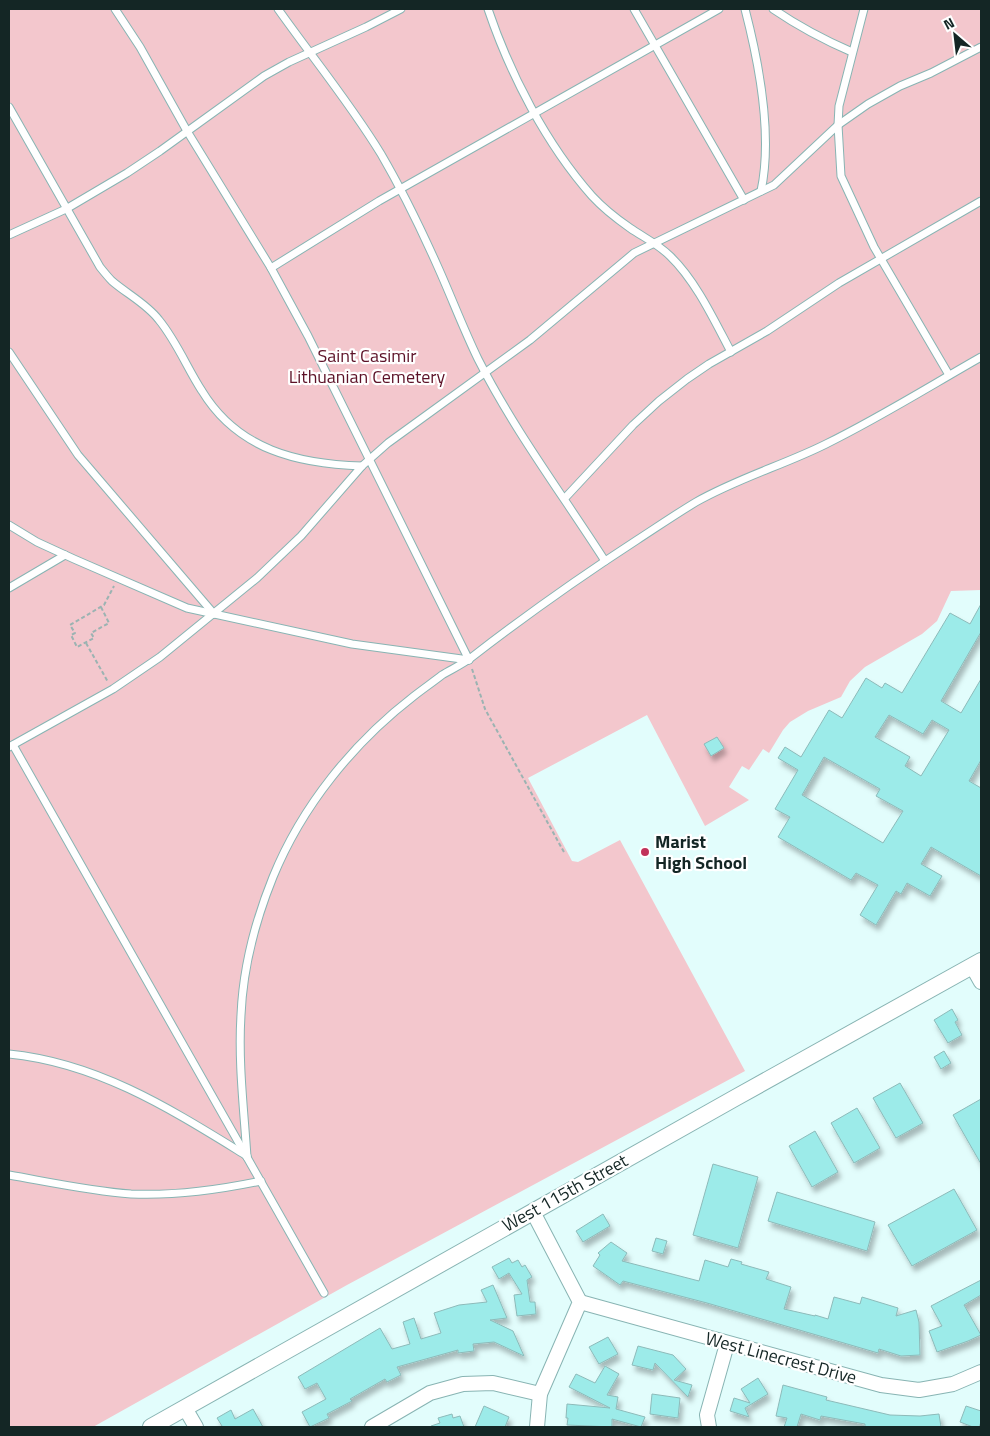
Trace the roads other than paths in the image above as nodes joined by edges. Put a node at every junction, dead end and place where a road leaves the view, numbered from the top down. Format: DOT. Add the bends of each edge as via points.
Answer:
graph roads {
  1 [pos="115,9"];
  2 [pos="278,9"];
  3 [pos="401,9"];
  4 [pos="488,9"];
  5 [pos="634,9"];
  6 [pos="719,9"];
  7 [pos="746,9"];
  8 [pos="773,9"];
  9 [pos="864,9"];
  10 [pos="654,45"];
  11 [pos="981,47"];
  12 [pos="310,52"];
  13 [pos="852,52"];
  14 [pos="9,107"];
  15 [pos="534,112"];
  16 [pos="838,125"];
  17 [pos="187,131"];
  18 [pos="400,189"];
  19 [pos="761,191"];
  20 [pos="744,200"];
  21 [pos="981,201"];
  22 [pos="66,209"];
  23 [pos="9,235"];
  24 [pos="655,243"];
  25 [pos="881,258"];
  26 [pos="271,268"];
  27 [pos="9,352"];
  28 [pos="731,352"];
  29 [pos="981,357"];
  30 [pos="486,372"];
  31 [pos="949,375"];
  32 [pos="369,460"];
  33 [pos="362,466"];
  34 [pos="565,498"];
  35 [pos="9,525"];
  36 [pos="65,555"];
  37 [pos="605,561"];
  38 [pos="9,588"];
  39 [pos="214,614"];
  40 [pos="469,660"];
  41 [pos="11,746"];
  42 [pos="977,964"];
  43 [pos="981,982"];
  44 [pos="9,1054"];
  45 [pos="247,1156"];
  46 [pos="9,1175"];
  47 [pos="261,1181"];
  48 [pos="533,1212"];
  49 [pos="324,1293"];
  50 [pos="580,1302"];
  51 [pos="728,1344"];
  52 [pos="981,1372"];
  53 [pos="540,1394"];
  54 [pos="185,1408"];
  55 [pos="151,1427"];
  56 [pos="196,1427"];
  57 [pos="372,1427"];
  58 [pos="537,1427"];
  59 [pos="709,1427"];
  1 -- 17 [label="lane"];
  2 -- 12 [label="lane"];
  3 -- 12 [label="lane"];
  4 -- 15 [label="lane" via="506,56"];
  5 -- 10 [label="lane"];
  6 -- 10 [label="lane"];
  7 -- 19 [label="lane" via="764,114"];
  8 -- 13 [label="lane" via="804,29"];
  9 -- 13 [label="lane"];
  10 -- 15 [label="lane"];
  10 -- 20 [label="lane"];
  11 -- 16 [label="lane" via="900,86"];
  12 -- 17 [label="lane" via="264,76"];
  12 -- 18 [label="lane" via="365,128"];
  13 -- 16 [label="lane" via="839,106"];
  14 -- 22 [label="lane"];
  15 -- 18 [label="lane"];
  15 -- 24 [label="lane" via="593,196 629,228"];
  16 -- 19 [label="lane" via="780,179"];
  16 -- 25 [label="lane" via="841,176"];
  17 -- 22 [label="lane" via="160,152"];
  17 -- 26 [label="lane"];
  18 -- 26 [label="lane"];
  18 -- 30 [label="lane"];
  19 -- 20 [label="lane"];
  20 -- 24 [label="lane"];
  21 -- 25 [label="lane"];
  22 -- 23 [label="lane"];
  22 -- 33 [label="lane" via="100,267 158,318 201,391 232,428 263,448 280,453 330,465"];
  24 -- 28 [label="lane" via="684,272"];
  24 -- 30 [label="lane" via="634,254"];
  25 -- 28 [label="lane"];
  25 -- 31 [label="lane"];
  26 -- 32 [label="lane"];
  27 -- 39 [label="lane" via="78,454"];
  28 -- 34 [label="lane" via="659,401"];
  29 -- 31 [label="lane"];
  30 -- 32 [label="lane"];
  30 -- 34 [label="lane" via="503,405"];
  31 -- 37 [label="lane" via="825,444 694,503"];
  32 -- 33 [label="lane"];
  32 -- 40 [label="lane"];
  33 -- 39 [label="lane" via="294,542"];
  34 -- 37 [label="lane"];
  35 -- 36 [label="lane"];
  36 -- 38 [label="lane"];
  36 -- 39 [label="lane" via="187,608"];
  37 -- 40 [label="lane"];
  39 -- 40 [label="lane" via="352,644"];
  39 -- 41 [label="lane" via="160,657"];
  40 -- 45 [label="lane" via="412,697 346,760 320,792 296,830 274,876 257,923 241,1013 240,1059"];
  41 -- 45 [label="lane"];
  42 -- 43 [label="street"];
  42 -- 48 [label="street, West 115th Street"];
  44 -- 45 [label="lane" via="84,1071 120,1084 158,1102"];
  45 -- 47 [label="lane"];
  46 -- 47 [label="lane" via="130,1194 182,1194"];
  47 -- 49 [label="lane"];
  48 -- 50 [label="street"];
  48 -- 54 [label="street, West 115th Street"];
  50 -- 51 [label="street, West Linecrest Drive"];
  50 -- 53 [label="street"];
  51 -- 52 [label="street, West Linecrest Drive" via="881,1385 919,1390 953,1384"];
  51 -- 59 [label="street" via="707,1415"];
  53 -- 57 [label="street" via="493,1383 463,1384 430,1393"];
  53 -- 58 [label="street"];
  54 -- 55 [label="street, West 115th Street"];
  54 -- 56 [label="street"];
}
